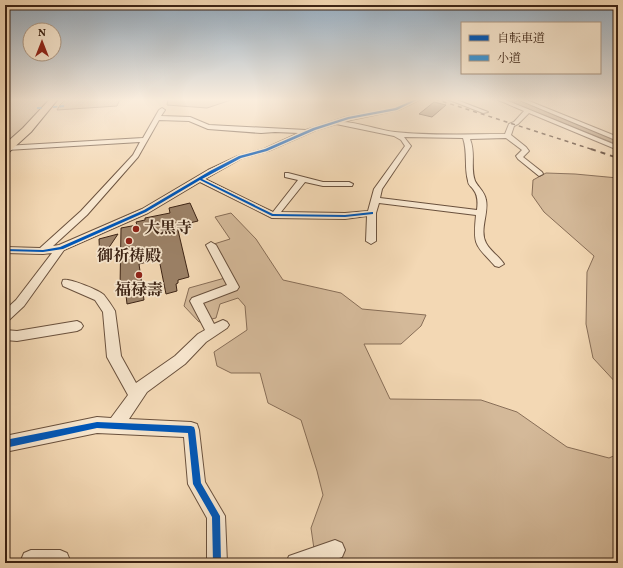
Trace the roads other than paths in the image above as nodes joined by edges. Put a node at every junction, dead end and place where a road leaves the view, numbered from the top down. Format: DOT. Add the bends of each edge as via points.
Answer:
graph roads {
  1 [pos="30,126"];
  2 [pos="153,126"];
  3 [pos="205,126"];
  4 [pos="325,126"];
  5 [pos="356,126"];
  6 [pos="511,126"];
  7 [pos="564,126"];
  8 [pos="586,126"];
  9 [pos="600,131"];
  10 [pos="307,132"];
  11 [pos="394,134"];
  12 [pos="585,134"];
  13 [pos="508,136"];
  14 [pos="468,137"];
  15 [pos="618,139"];
  16 [pos="146,140"];
  17 [pos="618,148"];
  18 [pos="6,149"];
  19 [pos="540,174"];
  20 [pos="288,175"];
  21 [pos="200,179"];
  22 [pos="303,179"];
  23 [pos="349,184"];
  24 [pos="375,200"];
  25 [pos="372,213"];
  26 [pos="481,213"];
  27 [pos="275,215"];
  28 [pos="371,242"];
  29 [pos="211,245"];
  30 [pos="61,248"];
  31 [pos="5,250"];
  32 [pos="43,251"];
  33 [pos="499,264"];
  34 [pos="66,283"];
  35 [pos="5,317"];
  36 [pos="77,326"];
  37 [pos="5,335"];
  38 [pos="135,395"];
  39 [pos="115,426"];
  40 [pos="5,444"];
  41 [pos="335,550"];
  42 [pos="31,560"];
  43 [pos="61,563"];
  44 [pos="217,563"];
  45 [pos="296,563"];
  1 -- 18 [label="main road"];
  2 -- 16 [label="street"];
  3 -- 10 [label="street"];
  4 -- 10 [label="street"];
  5 -- 11 [label="street"];
  6 -- 13 [label="street"];
  7 -- 12 [label="street"];
  8 -- 9 [label="street"];
  9 -- 12 [label="street"];
  9 -- 15 [label="street"];
  10 -- 21 [label="street" via="230,162"];
  11 -- 14 [label="street"];
  11 -- 24 [label="street" via="400,136 408,146 378,189"];
  12 -- 17 [label="street"];
  13 -- 14 [label="street"];
  13 -- 19 [label="street" via="526,151 519,156 520,158"];
  14 -- 26 [label="street" via="466,138 470,148 469,171 472,184 482,200"];
  16 -- 18 [label="street"];
  16 -- 32 [label="street" via="136,156 84,213"];
  20 -- 22 [label="street"];
  21 -- 27 [label="street"];
  21 -- 30 [label="street" via="145,212"];
  22 -- 23 [label="street" via="323,184"];
  22 -- 27 [label="street"];
  24 -- 25 [label="street"];
  24 -- 26 [label="street"];
  25 -- 27 [label="street" via="345,216"];
  25 -- 28 [label="street"];
  26 -- 33 [label="street" via="481,244"];
  29 -- 38 [label="street" via="233,287 196,301 217,329 202,338 180,360 142,387"];
  30 -- 32 [label="street"];
  30 -- 35 [label="street" via="20,303"];
  31 -- 32 [label="street"];
  34 -- 38 [label="street" via="99,297 109,311 114,357"];
  36 -- 37 [label="street" via="18,336"];
  38 -- 39 [label="street"];
  39 -- 40 [label="street" via="97,425"];
  39 -- 44 [label="street" via="191,430 197,484 216,516"];
  41 -- 45 [label="street"];
  42 -- 43 [label="street" via="60,560"];
}
